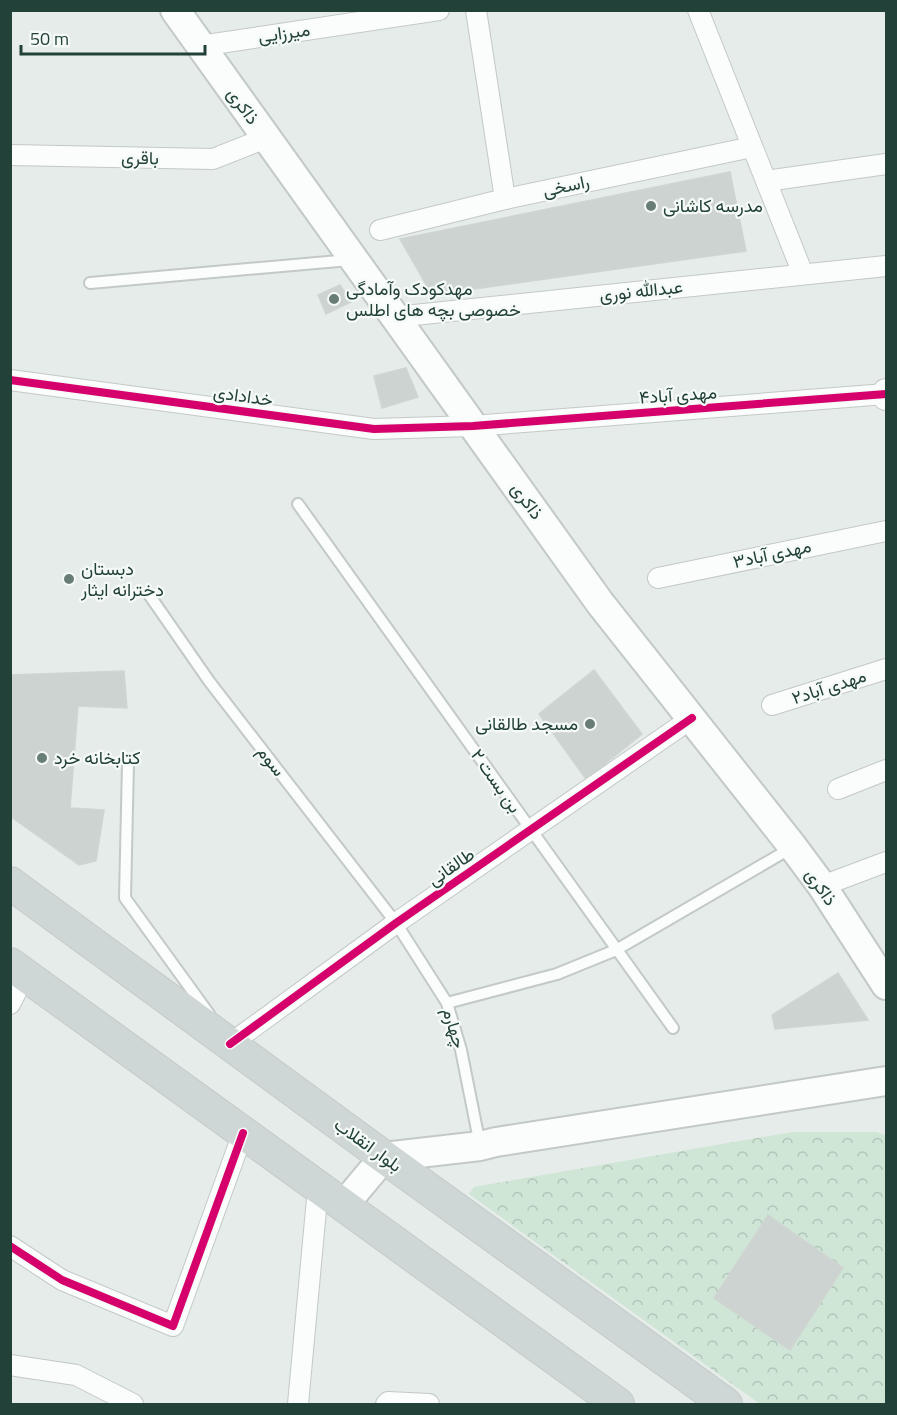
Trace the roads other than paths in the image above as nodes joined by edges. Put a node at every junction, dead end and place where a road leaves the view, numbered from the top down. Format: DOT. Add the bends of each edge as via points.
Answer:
graph roads {
  1 [pos="175,10"];
  2 [pos="439,10"];
  3 [pos="476,10"];
  4 [pos="698,10"];
  5 [pos="200,46"];
  6 [pos="266,138"];
  7 [pos="752,147"];
  8 [pos="10,155"];
  9 [pos="886,164"];
  10 [pos="766,181"];
  11 [pos="505,199"];
  12 [pos="380,230"];
  13 [pos="353,260"];
  14 [pos="886,266"];
  15 [pos="803,274"];
  16 [pos="90,283"];
  17 [pos="395,317"];
  18 [pos="10,380"];
  19 [pos="886,394"];
  20 [pos="473,426"];
  21 [pos="298,504"];
  22 [pos="886,531"];
  23 [pos="658,578"];
  24 [pos="150,596"];
  25 [pos="886,669"];
  26 [pos="772,705"];
  27 [pos="692,718"];
  28 [pos="128,763"];
  29 [pos="886,770"];
  30 [pos="838,789"];
  31 [pos="530,830"];
  32 [pos="793,847"];
  33 [pos="886,862"];
  34 [pos="10,884"];
  35 [pos="822,886"];
  36 [pos="396,923"];
  37 [pos="616,950"];
  38 [pos="18,970"];
  39 [pos="886,985"];
  40 [pos="447,1003"];
  41 [pos="10,1004"];
  42 [pos="673,1028"];
  43 [pos="230,1044"];
  44 [pos="886,1081"];
  45 [pos="243,1133"];
  46 [pos="480,1146"];
  47 [pos="384,1158"];
  48 [pos="318,1188"];
  49 [pos="343,1206"];
  50 [pos="10,1246"];
  51 [pos="10,1365"];
  52 [pos="133,1404"];
  53 [pos="298,1404"];
  54 [pos="386,1404"];
  55 [pos="429,1404"];
  56 [pos="618,1404"];
  57 [pos="726,1404"];
  1 -- 5 [label="main road, ذاکری"];
  2 -- 5 [label="street, میرزایی"];
  3 -- 11 [label="street"];
  4 -- 7 [label="street"];
  5 -- 6 [label="main road, ذاکری"];
  6 -- 8 [label="street, باقری" via="213,159"];
  6 -- 13 [label="main road, ذاکری"];
  7 -- 10 [label="street"];
  7 -- 11 [label="street, راسخی"];
  9 -- 10 [label="street"];
  10 -- 15 [label="street"];
  11 -- 12 [label="street, راسخی"];
  13 -- 16 [label="lane"];
  13 -- 17 [label="main road, ذاکری"];
  14 -- 15 [label="street, عبدالله نوری"];
  15 -- 17 [label="street, عبدالله نوری"];
  17 -- 20 [label="main road, ذاکری"];
  18 -- 20 [label="street, خدادادی" via="374,429"];
  19 -- 20 [label="street, مهدی آباد۴"];
  20 -- 27 [label="main road, ذاکری" via="600,603"];
  21 -- 31 [label="lane, بن بست ۲"];
  22 -- 23 [label="street, مهدی آباد۳"];
  24 -- 36 [label="lane, سوم" via="209,681"];
  25 -- 26 [label="street, مهدی آباد۲"];
  27 -- 31 [label="street, طالقانی"];
  27 -- 32 [label="main road, ذاکری"];
  28 -- 43 [label="lane" via="125,898"];
  29 -- 30 [label="street"];
  31 -- 36 [label="street, طالقانی"];
  31 -- 37 [label="lane, بن بست ۲"];
  32 -- 35 [label="main road, ذاکری"];
  32 -- 37 [label="lane"];
  33 -- 35 [label="street"];
  34 -- 43 [label="main road, بلوار انقلاب"];
  35 -- 39 [label="main road, ذاکری"];
  36 -- 40 [label="lane, چهارم"];
  36 -- 43 [label="street, طالقانی"];
  37 -- 40 [label="lane" via="557,975"];
  37 -- 42 [label="lane, بن بست ۲"];
  38 -- 41 [label="street"];
  38 -- 45 [label="main road"];
  40 -- 46 [label="lane, چهارم" via="461,1050"];
  43 -- 47 [label="main road, بلوار انقلاب"];
  44 -- 46 [label="main road"];
  45 -- 48 [label="main road"];
  45 -- 50 [label="street" via="173,1326 62,1280"];
  46 -- 47 [label="main road"];
  47 -- 49 [label="main road"];
  47 -- 57 [label="main road, بلوار انقلاب"];
  48 -- 49 [label="main road"];
  48 -- 53 [label="street"];
  49 -- 56 [label="main road"];
  51 -- 52 [label="street" via="76,1375"];
  54 -- 55 [label="street"];
}
